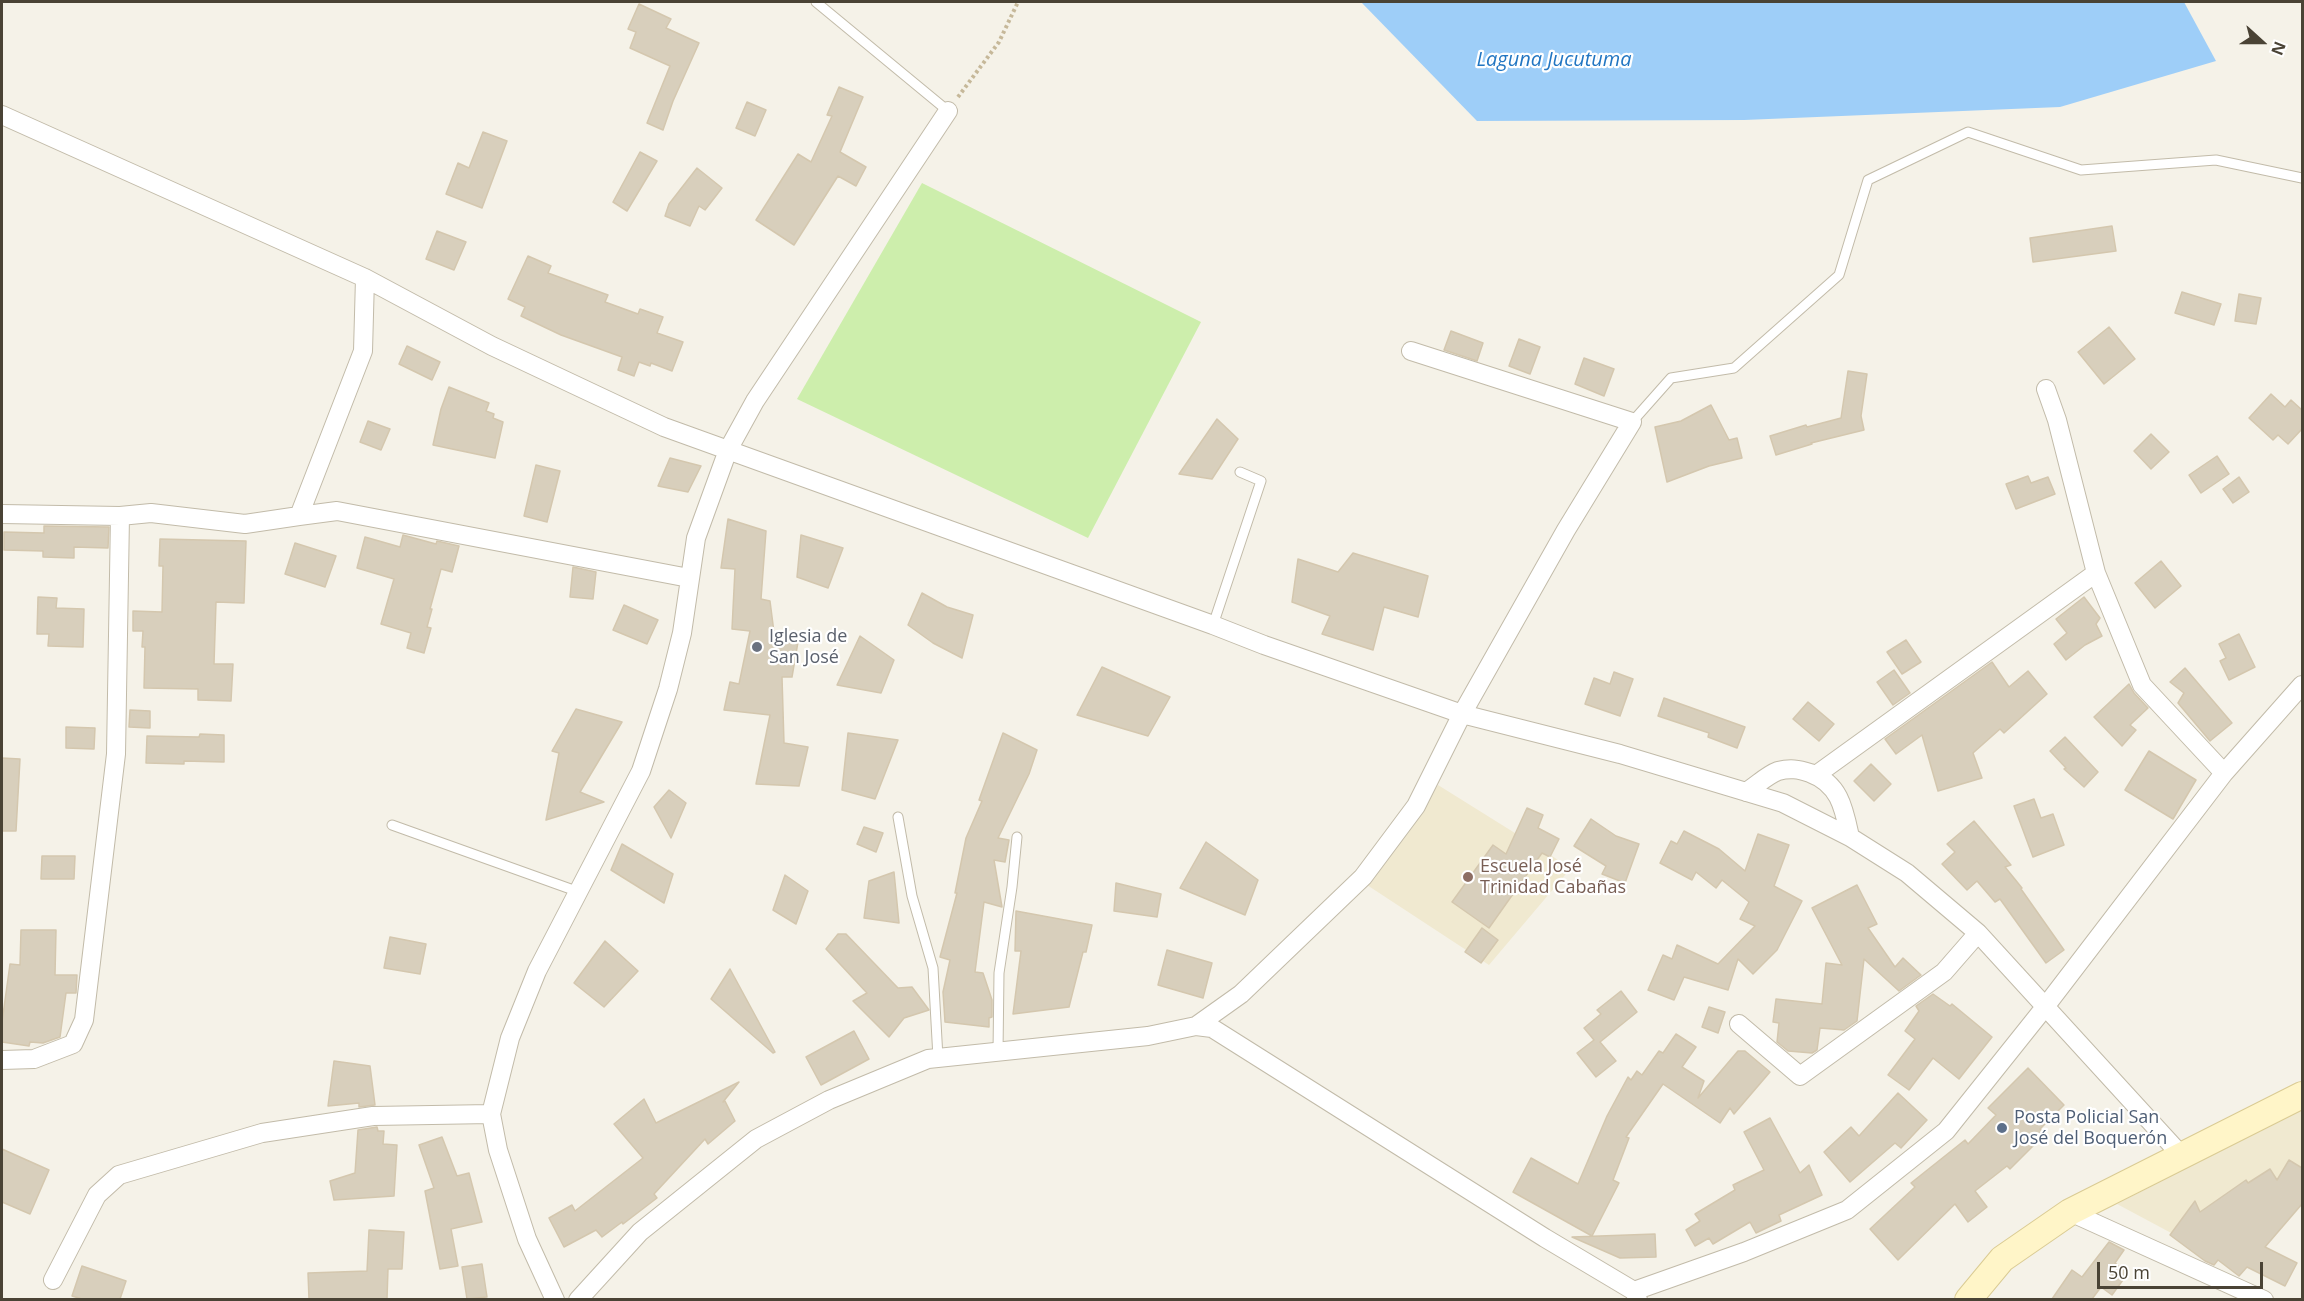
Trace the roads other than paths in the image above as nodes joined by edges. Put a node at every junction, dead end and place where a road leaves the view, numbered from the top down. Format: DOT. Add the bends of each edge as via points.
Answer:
graph roads {
  1 [pos="816,2"];
  2 [pos="948,111"];
  3 [pos="2,115"];
  4 [pos="2302,178"];
  5 [pos="365,278"];
  6 [pos="1411,351"];
  7 [pos="2046,389"];
  8 [pos="1632,422"];
  9 [pos="728,450"];
  10 [pos="1240,472"];
  11 [pos="2,514"];
  12 [pos="120,516"];
  13 [pos="299,516"];
  14 [pos="2096,573"];
  15 [pos="689,578"];
  16 [pos="1214,625"];
  17 [pos="2302,685"];
  18 [pos="1461,714"];
  19 [pos="2224,773"];
  20 [pos="1816,775"];
  21 [pos="1746,792"];
  22 [pos="898,818"];
  23 [pos="392,825"];
  24 [pos="1017,837"];
  25 [pos="1850,837"];
  26 [pos="579,892"];
  27 [pos="1978,933"];
  28 [pos="2046,1007"];
  29 [pos="1739,1024"];
  30 [pos="1196,1026"];
  31 [pos="998,1052"];
  32 [pos="938,1058"];
  33 [pos="2,1060"];
  34 [pos="2302,1095"];
  35 [pos="491,1114"];
  36 [pos="2181,1155"];
  37 [pos="2070,1212"];
  38 [pos="53,1280"];
  39 [pos="1636,1295"];
  40 [pos="555,1299"];
  41 [pos="578,1299"];
  42 [pos="1968,1299"];
  43 [pos="2264,1299"];
  1 -- 2 [label="lane"];
  2 -- 9 [label="street" via="754,400"];
  3 -- 5 [label="street"];
  4 -- 8 [label="lane" via="2217,160 2081,170 1968,132 1868,180 1839,275 1734,369 1671,378"];
  5 -- 9 [label="street" via="492,346 664,427"];
  5 -- 13 [label="street" via="363,351"];
  6 -- 8 [label="street"];
  7 -- 14 [label="street"];
  8 -- 18 [label="street"];
  9 -- 15 [label="street" via="696,538"];
  9 -- 16 [label="street"];
  10 -- 16 [label="lane" via="1261,481"];
  11 -- 12 [label="street"];
  12 -- 13 [label="street" via="152,513 245,524"];
  12 -- 33 [label="street" via="116,754 84,1020 73,1044 34,1059"];
  13 -- 15 [label="street" via="337,511"];
  14 -- 19 [label="street" via="2142,685"];
  14 -- 20 [label="street"];
  15 -- 26 [label="street" via="682,633 641,771"];
  16 -- 18 [label="street"];
  17 -- 19 [label="street"];
  18 -- 21 [label="street" via="1620,754"];
  18 -- 30 [label="street" via="1416,806 1362,877 1241,994"];
  19 -- 28 [label="street"];
  20 -- 21 [label="street" via="1794,768 1775,772"];
  20 -- 25 [label="street" via="1831,784 1844,808"];
  21 -- 25 [label="street" via="1783,803"];
  22 -- 32 [label="lane" via="912,896 933,968"];
  23 -- 26 [label="lane"];
  24 -- 31 [label="lane" via="999,973"];
  25 -- 27 [label="street" via="1907,873"];
  26 -- 35 [label="street" via="537,971 514,1028"];
  27 -- 28 [label="street"];
  27 -- 29 [label="street" via="1944,972 1800,1076"];
  28 -- 36 [label="street"];
  28 -- 39 [label="street" via="1946,1131 1847,1210"];
  30 -- 31 [label="street" via="1148,1036"];
  30 -- 39 [label="street" via="1212,1028"];
  31 -- 32 [label="street"];
  32 -- 41 [label="street" via="829,1100 756,1139 640,1232"];
  34 -- 36 [label="main road"];
  35 -- 38 [label="street" via="373,1116 273,1132 119,1175 96,1195"];
  35 -- 40 [label="street" via="498,1150 527,1239"];
  36 -- 37 [label="main road"];
  37 -- 42 [label="main road" via="2002,1259"];
  37 -- 43 [label="street"];
}
